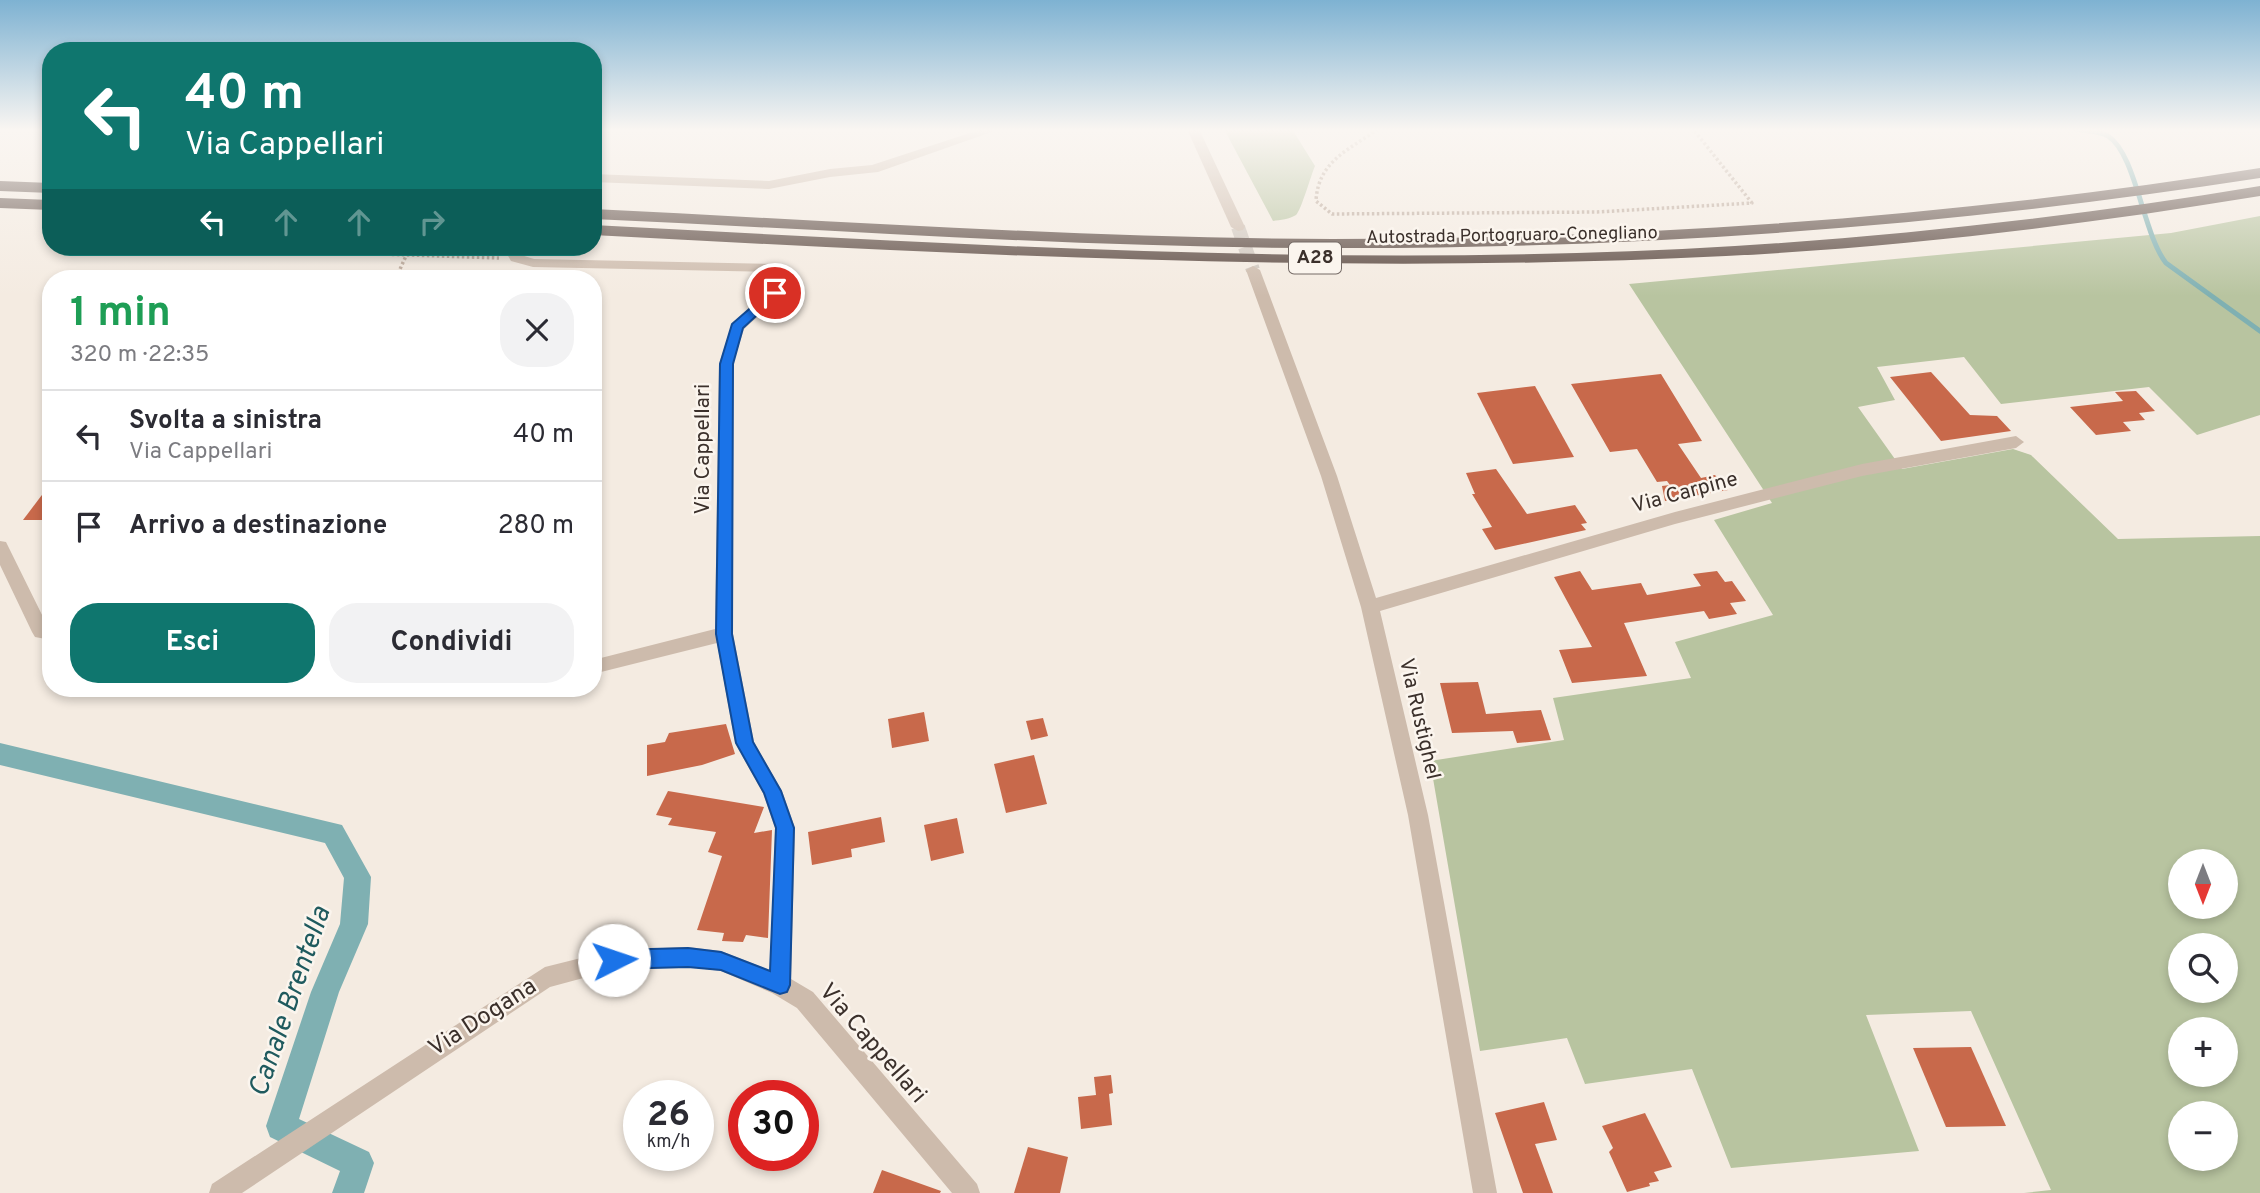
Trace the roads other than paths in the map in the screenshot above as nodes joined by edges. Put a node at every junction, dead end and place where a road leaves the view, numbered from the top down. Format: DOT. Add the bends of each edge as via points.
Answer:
graph roads {
  1 [pos="740,185"];
  2 [pos="775,185"];
  3 [pos="1219,185"];
  4 [pos="2194,185"];
  5 [pos="0,186"];
  6 [pos="42,188"];
  7 [pos="2260,194"];
  8 [pos="0,202"];
  9 [pos="42,204"];
  10 [pos="602,214"];
  11 [pos="1238,227"];
  12 [pos="602,230"];
  13 [pos="519,256"];
  14 [pos="1254,270"];
  15 [pos="2016,442"];
  16 [pos="0,547"];
  17 [pos="1370,607"];
  18 [pos="42,632"];
  19 [pos="724,634"];
  20 [pos="602,665"];
  21 [pos="780,985"];
  22 [pos="224,1191"];
  23 [pos="968,1193"];
  24 [pos="1485,1193"];
  1 -- 2 [label="street"];
  3 -- 11 [label="street"];
  4 -- 10 [label="highway, Autostrada Portogruaro-Conegliano / A28" via="2006,211 1591,239 1196,242"];
  5 -- 6 [label="highway"];
  7 -- 12 [label="highway, Autostrada Portogruaro-Conegliano / A28" via="1887,240 1589,256 1196,258"];
  8 -- 9 [label="highway"];
  13 -- 19 [label="street, Via Cappellari" via="533,263 773,268 785,276 775,293 737,327 726,364"];
  14 -- 17 [label="street, Via Rustighel" via="1329,476"];
  15 -- 17 [label="street, Via Carpine" via="1862,470"];
  16 -- 18 [label="street"];
  17 -- 24 [label="street, Via Rustighel" via="1418,815"];
  19 -- 20 [label="street"];
  19 -- 21 [label="street, Via Cappellari" via="745,743 772,791 785,828"];
  21 -- 22 [label="street, Via Dogana" via="721,961 688,957 614,960 574,968 534,985"];
  21 -- 23 [label="street, Via Cappellari" via="805,1000"];
}
